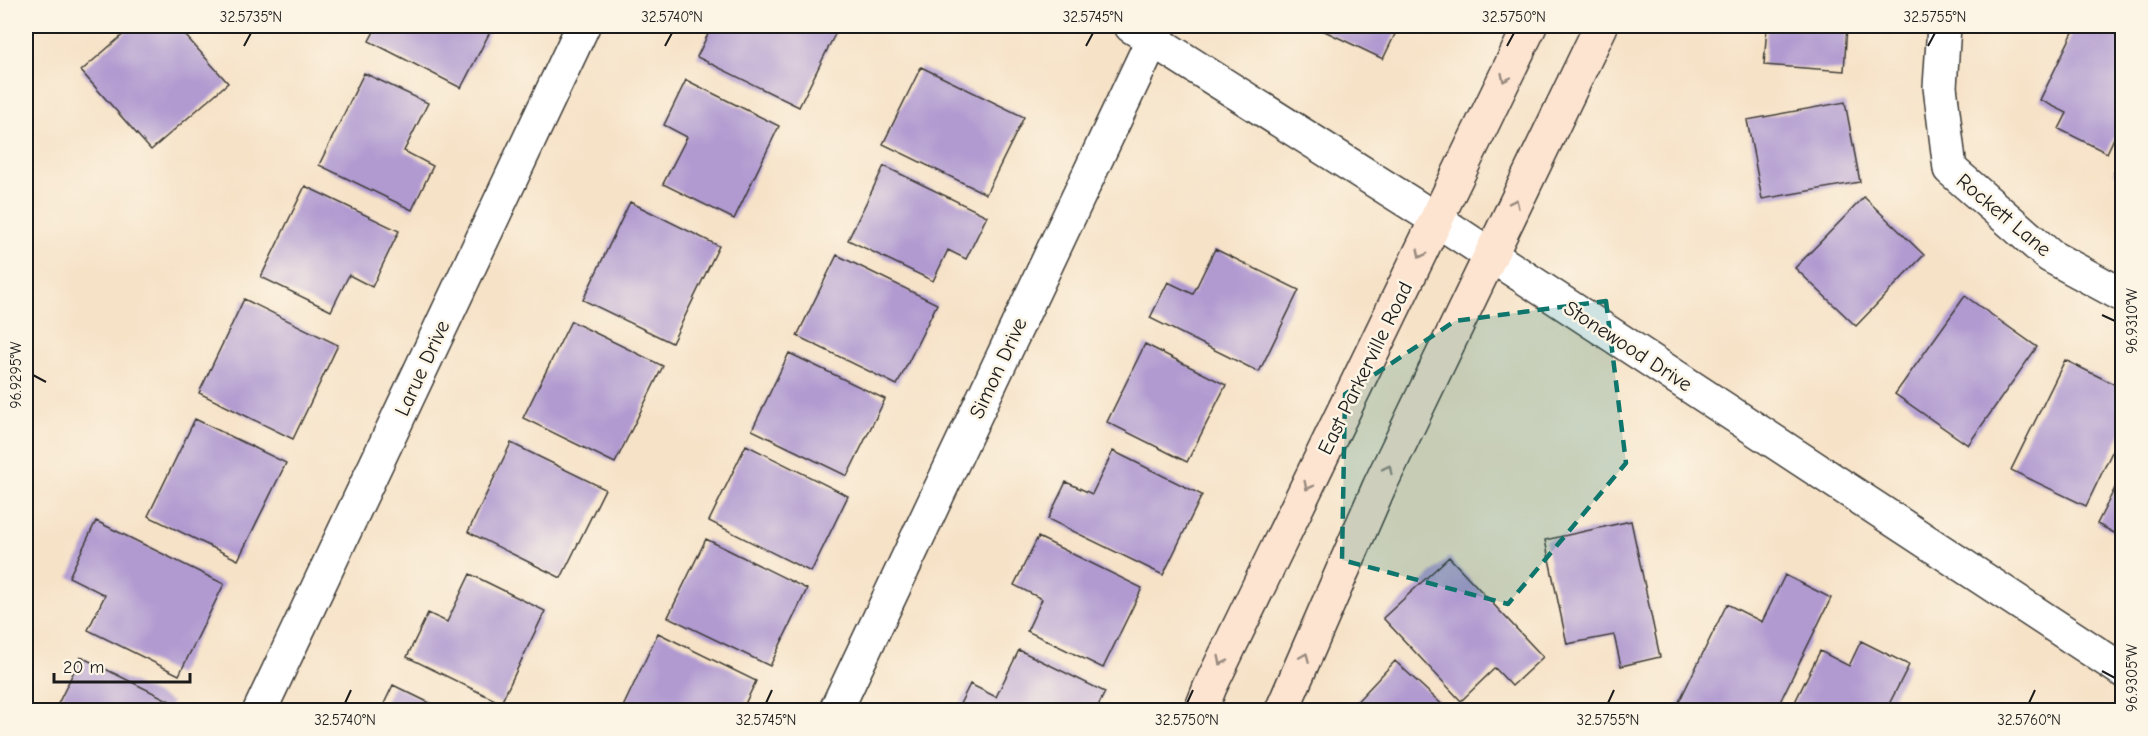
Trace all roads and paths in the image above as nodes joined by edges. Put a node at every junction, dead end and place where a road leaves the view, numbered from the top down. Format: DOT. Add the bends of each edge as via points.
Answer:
graph roads {
  1 [pos="583,26"];
  2 [pos="1530,26"];
  3 [pos="1601,26"];
  4 [pos="1944,26"];
  5 [pos="1148,30"];
  6 [pos="1437,220"];
  7 [pos="1490,256"];
  8 [pos="2122,295"];
  9 [pos="2122,670"];
  10 [pos="260,711"];
  11 [pos="836,711"];
  12 [pos="1201,711"];
  13 [pos="1282,711"];
  1 -- 10 [label="street, Larue Drive"];
  2 -- 6 [label="main road, East Parkerville Road, one-way"];
  7 -- 3 [label="main road, one-way"];
  4 -- 8 [label="street, Rockett Lane" via="1940,87 1950,169 2050,256"];
  5 -- 6 [label="street, Stonewood Drive"];
  5 -- 11 [label="street, Simon Drive"];
  6 -- 7 [label="street, Stonewood Drive"];
  6 -- 12 [label="main road, East Parkerville Road, one-way"];
  7 -- 9 [label="street, Stonewood Drive"];
  13 -- 7 [label="main road, one-way" via="1379,487"];
}
